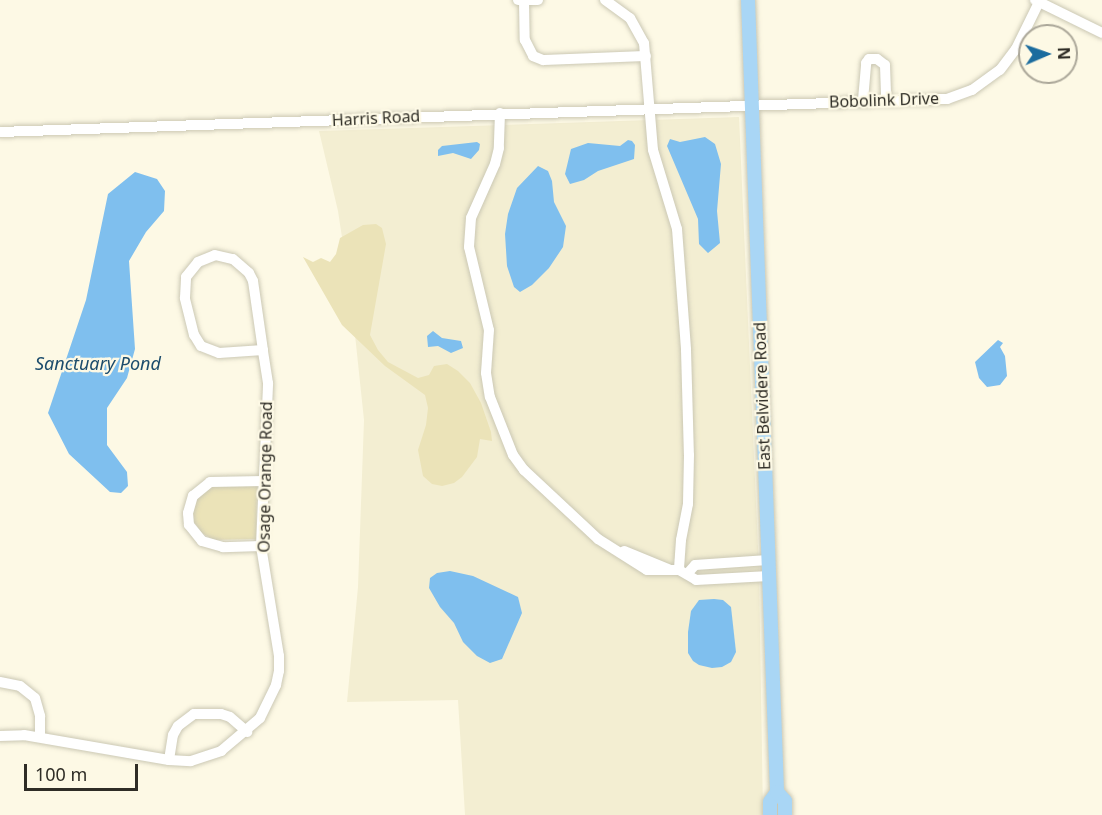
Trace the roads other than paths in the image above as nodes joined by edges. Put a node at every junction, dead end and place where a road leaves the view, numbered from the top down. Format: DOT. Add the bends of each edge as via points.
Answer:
graph roads {
  1 [pos="538,0"];
  2 [pos="605,0"];
  3 [pos="748,0"];
  4 [pos="521,1"];
  5 [pos="1038,1"];
  6 [pos="1102,33"];
  7 [pos="646,56"];
  8 [pos="863,100"];
  9 [pos="886,101"];
  10 [pos="752,104"];
  11 [pos="648,107"];
  12 [pos="500,112"];
  13 [pos="0,132"];
  14 [pos="263,350"];
  15 [pos="263,481"];
  16 [pos="261,546"];
  17 [pos="768,560"];
  18 [pos="679,572"];
  19 [pos="769,576"];
  20 [pos="0,682"];
  21 [pos="247,732"];
  22 [pos="0,736"];
  23 [pos="40,737"];
  24 [pos="169,760"];
  25 [pos="777,792"];
  26 [pos="770,815"];
  27 [pos="785,815"];
  1 -- 4 [label="street"];
  2 -- 7 [label="street" via="634,24"];
  3 -- 10 [label="main road, East Belvidere Road"];
  4 -- 7 [label="street" via="525,40 533,57 543,60"];
  5 -- 6 [label="street"];
  5 -- 9 [label="street, Bobolink Drive" via="1016,49 990,78 972,90 946,99"];
  7 -- 11 [label="street"];
  8 -- 9 [label="street, Bobolink Drive"];
  8 -- 9 [label="street" via="866,63 877,59 885,65"];
  8 -- 10 [label="street, Bobolink Drive"];
  10 -- 11 [label="street, Harris Road"];
  10 -- 17 [label="main road, East Belvidere Road"];
  11 -- 12 [label="street, Harris Road"];
  11 -- 18 [label="street" via="653,150 671,203 681,262 689,455 688,504"];
  12 -- 13 [label="street, Harris Road"];
  12 -- 18 [label="street" via="497,156 471,218 469,247 489,330 486,373 490,397 504,437 519,464 598,539 614,549"];
  14 -- 14 [label="street, Osage Orange Road" via="249,273 225,256 206,257 198,262 191,268 185,285 188,318 201,346 219,353"];
  14 -- 15 [label="street, Osage Orange Road" via="268,383"];
  15 -- 16 [label="street, Osage Orange Road"];
  15 -- 16 [label="street" via="210,482 193,496 188,513 189,525 202,541 224,548"];
  16 -- 21 [label="street, Osage Orange Road" via="279,671 268,704"];
  17 -- 18 [label="street" via="695,565"];
  17 -- 19 [label="main road, East Belvidere Road"];
  18 -- 19 [label="street" via="696,580"];
  19 -- 25 [label="main road, East Belvidere Road"];
  20 -- 23 [label="street" via="20,686 35,698"];
  21 -- 24 [label="street, Osage Orange Road" via="221,751 191,761"];
  21 -- 24 [label="street" via="230,717 194,714 173,735"];
  22 -- 23 [label="street, Osage Orange Road"];
  23 -- 24 [label="street, Osage Orange Road"];
  25 -- 26 [label="main road, East Belvidere Road" via="770,802"];
  25 -- 27 [label="main road, East Belvidere Road" via="784,801"];
}
